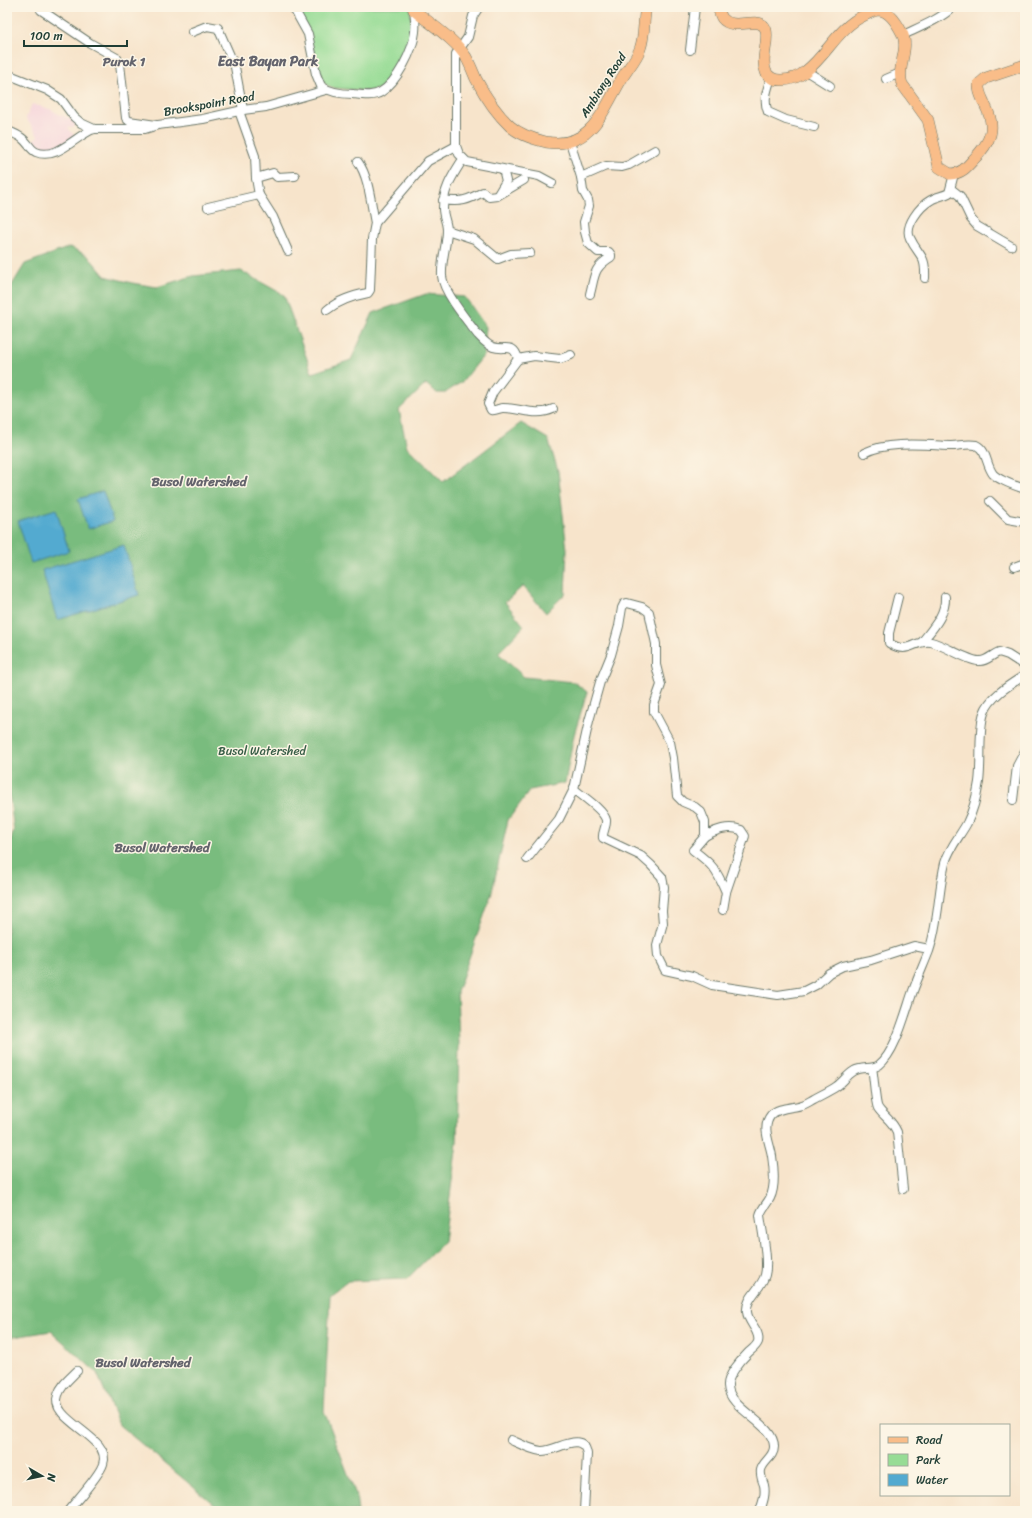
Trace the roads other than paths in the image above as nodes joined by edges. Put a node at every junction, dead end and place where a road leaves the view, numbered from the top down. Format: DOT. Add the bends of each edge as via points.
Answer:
graph roads {
  1 [pos="293,7"];
  2 [pos="479,7"];
  3 [pos="646,7"];
  4 [pos="695,7"];
  5 [pos="718,7"];
  6 [pos="953,7"];
  7 [pos="414,9"];
  8 [pos="40,10"];
  9 [pos="192,32"];
  10 [pos="903,35"];
  11 [pos="460,50"];
  12 [pos="690,50"];
  13 [pos="1024,68"];
  14 [pos="900,73"];
  15 [pos="7,74"];
  16 [pos="802,74"];
  17 [pos="771,78"];
  18 [pos="886,79"];
  19 [pos="830,86"];
  20 [pos="326,90"];
  21 [pos="241,110"];
  22 [pos="158,125"];
  23 [pos="814,127"];
  24 [pos="94,128"];
  25 [pos="7,130"];
  26 [pos="570,142"];
  27 [pos="456,146"];
  28 [pos="655,150"];
  29 [pos="463,159"];
  30 [pos="358,162"];
  31 [pos="504,173"];
  32 [pos="954,174"];
  33 [pos="295,176"];
  34 [pos="581,177"];
  35 [pos="256,178"];
  36 [pos="524,180"];
  37 [pos="552,183"];
  38 [pos="951,189"];
  39 [pos="259,195"];
  40 [pos="497,196"];
  41 [pos="444,200"];
  42 [pos="208,207"];
  43 [pos="375,223"];
  44 [pos="447,230"];
  45 [pos="1012,246"];
  46 [pos="288,251"];
  47 [pos="530,253"];
  48 [pos="925,278"];
  49 [pos="590,294"];
  50 [pos="327,310"];
  51 [pos="571,355"];
  52 [pos="518,359"];
  53 [pos="553,409"];
  54 [pos="864,453"];
  55 [pos="1025,489"];
  56 [pos="990,501"];
  57 [pos="1025,522"];
  58 [pos="1025,563"];
  59 [pos="1014,567"];
  60 [pos="898,597"];
  61 [pos="945,597"];
  62 [pos="922,642"];
  63 [pos="1024,663"];
  64 [pos="1025,676"];
  65 [pos="1025,751"];
  66 [pos="574,790"];
  67 [pos="1013,800"];
  68 [pos="705,836"];
  69 [pos="527,859"];
  70 [pos="726,892"];
  71 [pos="723,910"];
  72 [pos="929,949"];
  73 [pos="872,1068"];
  74 [pos="903,1189"];
  75 [pos="77,1371"];
  76 [pos="511,1440"];
  77 [pos="68,1511"];
  78 [pos="584,1511"];
  79 [pos="760,1511"];
  1 -- 20 [label="street" via="308,34 318,78"];
  2 -- 11 [label="street" via="473,16 468,37"];
  3 -- 26 [label="main road, Ambiong Road" via="643,39 637,56 595,124 588,132"];
  4 -- 12 [label="street"];
  5 -- 17 [label="main road" via="722,18 727,22 736,25 757,22 764,26 765,66 766,73"];
  6 -- 10 [label="street"];
  7 -- 11 [label="main road, Ambiong Road"];
  7 -- 20 [label="street" via="416,31 406,63 380,92 363,95"];
  8 -- 22 [label="street" via="117,58 120,64 126,118 130,121"];
  9 -- 21 [label="street" via="207,26 218,28 235,67"];
  10 -- 14 [label="main road"];
  10 -- 16 [label="main road" via="891,16 882,11 875,11 850,24"];
  11 -- 26 [label="main road, Ambiong Road" via="493,106 511,127 537,140"];
  11 -- 27 [label="street" via="456,54"];
  13 -- 32 [label="main road" via="986,78 979,84 980,93 992,118 991,134 966,169"];
  14 -- 18 [label="street"];
  14 -- 32 [label="main road" via="902,84 928,120 939,167 947,173"];
  15 -- 24 [label="street" via="47,90 61,99 81,123"];
  16 -- 17 [label="main road" via="788,80"];
  16 -- 19 [label="street"];
  17 -- 23 [label="street" via="765,104 768,112 786,120"];
  20 -- 21 [label="street, Brookspoint Road" via="266,107"];
  21 -- 22 [label="street, Brookspoint Road"];
  21 -- 35 [label="street" via="255,156"];
  22 -- 24 [label="street, Brookspoint Road" via="145,129"];
  24 -- 25 [label="street" via="55,153 43,154 35,152 23,139"];
  26 -- 34 [label="street"];
  27 -- 29 [label="street" via="458,154"];
  27 -- 43 [label="street" via="428,161"];
  28 -- 34 [label="street" via="629,165 606,166"];
  29 -- 37 [label="street" via="539,176"];
  29 -- 41 [label="street" via="445,190"];
  30 -- 43 [label="street" via="362,168"];
  31 -- 40 [label="street" via="506,181"];
  32 -- 38 [label="street"];
  33 -- 35 [label="street" via="277,177 273,173"];
  34 -- 49 [label="street" via="589,206 584,222 588,242 598,252 609,252 612,255 596,270"];
  35 -- 39 [label="street"];
  36 -- 40 [label="street"];
  38 -- 45 [label="street" via="960,196 977,226"];
  38 -- 48 [label="street" via="949,193 931,200 918,212 909,226 909,236 924,261"];
  39 -- 42 [label="street"];
  39 -- 46 [label="street" via="273,217"];
  40 -- 41 [label="street" via="489,197 483,192 468,200"];
  41 -- 44 [label="street"];
  43 -- 50 [label="street" via="370,290 368,293 345,299"];
  44 -- 47 [label="street" via="474,239 498,260 511,254"];
  44 -- 52 [label="street" via="442,271 446,288 484,341 495,348 512,349 517,352"];
  51 -- 52 [label="street" via="560,359 534,356"];
  52 -- 53 [label="street" via="490,396 490,408 537,413"];
  54 -- 55 [label="street" via="883,447 926,444 976,445 983,452 995,476"];
  56 -- 57 [label="street" via="1008,520"];
  58 -- 59 [label="street"];
  60 -- 62 [label="street" via="889,643 909,648"];
  61 -- 62 [label="street" via="938,620"];
  62 -- 63 [label="street" via="944,646 974,661 987,659 999,652"];
  64 -- 72 [label="street" via="993,699 984,712 976,796 968,821 945,863 937,917"];
  65 -- 67 [label="street" via="1017,766"];
  66 -- 68 [label="street" via="589,721 611,655 622,608 627,603 642,607 649,612 661,685 654,712 670,742 677,796 682,802 701,812 705,822"];
  66 -- 69 [label="street" via="559,819"];
  66 -- 72 [label="street" via="605,816 603,838 641,856 662,877 663,923 657,945 658,956 665,970 692,976 712,985 778,995 804,991 843,966 914,946"];
  68 -- 70 [label="street" via="693,850 710,862"];
  68 -- 70 [label="street" via="718,829 729,828 744,833 744,840"];
  70 -- 71 [label="street"];
  72 -- 73 [label="street" via="896,1038 881,1064"];
  73 -- 74 [label="street" via="878,1108 897,1132"];
  73 -- 79 [label="street" via="859,1068 838,1085 803,1105 775,1112 771,1115 766,1129 772,1157 773,1180 772,1193 760,1215 766,1274 762,1284 750,1298 746,1311 758,1340 736,1367 728,1386 735,1401 768,1433 775,1445 760,1471 765,1493"];
  75 -- 77 [label="street" via="60,1390 57,1404 65,1415 94,1441 104,1454 104,1464"];
  76 -- 78 [label="street" via="545,1451 570,1443 584,1445 587,1454"];
}
